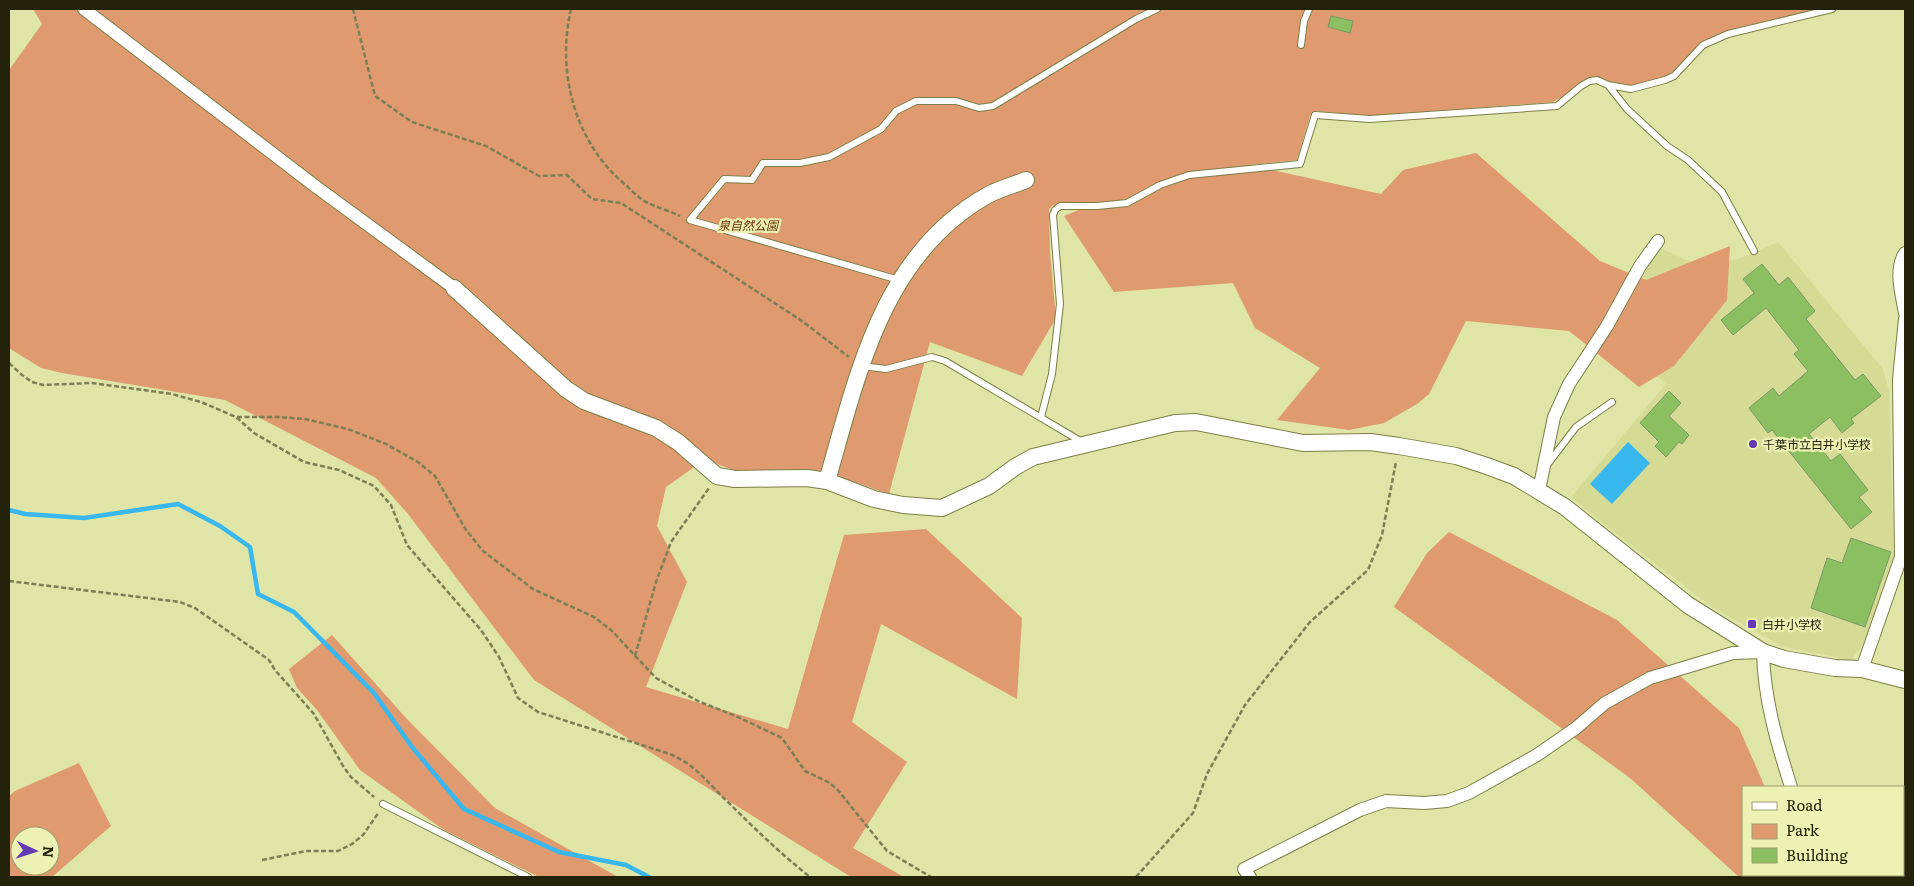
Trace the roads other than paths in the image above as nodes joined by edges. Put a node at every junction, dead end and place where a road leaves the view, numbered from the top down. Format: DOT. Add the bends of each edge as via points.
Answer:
graph roads {
  1 [pos="84,9"];
  2 [pos="1157,9"];
  3 [pos="1309,9"];
  4 [pos="1832,9"];
  5 [pos="1301,45"];
  6 [pos="1608,85"];
  7 [pos="1026,180"];
  8 [pos="1658,242"];
  9 [pos="1754,251"];
  10 [pos="1905,254"];
  11 [pos="899,280"];
  12 [pos="454,288"];
  13 [pos="1905,314"];
  14 [pos="1905,319"];
  15 [pos="860,365"];
  16 [pos="1612,402"];
  17 [pos="1040,417"];
  18 [pos="1086,444"];
  19 [pos="1543,470"];
  20 [pos="827,481"];
  21 [pos="1903,482"];
  22 [pos="1539,490"];
  23 [pos="1763,652"];
  24 [pos="1862,668"];
  25 [pos="1905,680"];
  26 [pos="1791,786"];
  27 [pos="383,804"];
  28 [pos="528,877"];
  29 [pos="1250,877"];
  1 -- 12 [label="street"];
  2 -- 11 [label="lane" via="993,106 979,108 956,101 916,101 896,111 881,129 829,156 800,163 763,163 752,180 724,179 690,220"];
  3 -- 5 [label="lane"];
  4 -- 6 [label="lane" via="1728,34 1703,45 1674,76 1665,80 1631,89"];
  6 -- 9 [label="lane" via="1647,128 1722,192"];
  6 -- 17 [label="lane" via="1590,81 1557,106 1370,119 1315,115 1300,164 1189,175 1160,185 1127,203 1060,206 1053,216 1060,304 1057,337 1052,374"];
  7 -- 11 [label="street" via="989,195 965,210 929,241"];
  8 -- 19 [label="street" via="1640,266 1608,326 1569,384 1554,417"];
  10 -- 13 [label="street" via="1900,278"];
  11 -- 15 [label="street"];
  12 -- 20 [label="street" via="566,389 584,401 656,428 678,442 717,476"];
  14 -- 21 [label="street" via="1899,379"];
  15 -- 17 [label="lane" via="886,369 932,357"];
  15 -- 20 [label="street"];
  16 -- 19 [label="lane" via="1576,427"];
  17 -- 18 [label="lane"];
  18 -- 20 [label="street" via="1033,457 990,486 942,508 903,505"];
  18 -- 22 [label="street" via="1175,423 1196,422 1303,443 1370,442 1464,458 1514,476"];
  19 -- 22 [label="street"];
  21 -- 24 [label="street" via="1901,557"];
  22 -- 23 [label="street" via="1565,506 1688,605"];
  23 -- 24 [label="street" via="1835,668"];
  23 -- 26 [label="street" via="1763,678 1773,730"];
  23 -- 29 [label="street" via="1733,653 1650,678 1605,703 1537,755 1469,793 1447,801 1386,801 1360,810 1244,869"];
  24 -- 25 [label="street"];
  27 -- 28 [label="lane"];
}
